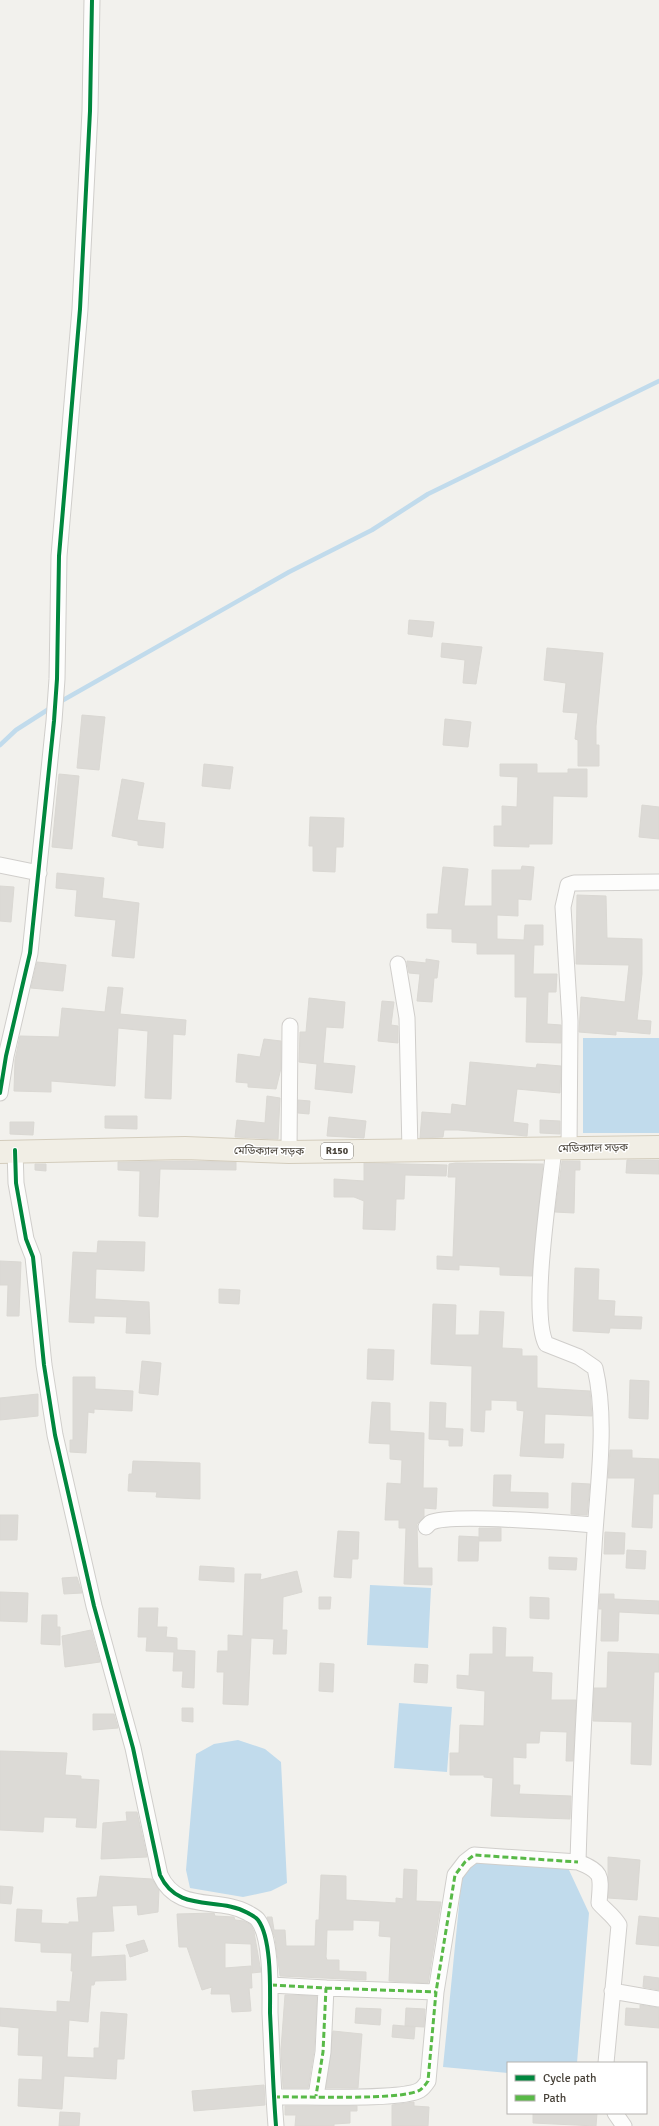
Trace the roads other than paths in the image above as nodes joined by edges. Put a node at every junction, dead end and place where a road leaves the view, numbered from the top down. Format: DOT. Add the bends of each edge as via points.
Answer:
graph roads {
  1 [pos="92,0"];
  2 [pos="0,865"];
  3 [pos="39,873"];
  4 [pos="659,882"];
  5 [pos="398,964"];
  6 [pos="290,1026"];
  7 [pos="0,1093"];
  8 [pos="659,1147"];
  9 [pos="562,1148"];
  10 [pos="4,1149"];
  11 [pos="410,1150"];
  12 [pos="289,1152"];
  13 [pos="595,1525"];
  14 [pos="426,1527"];
  15 [pos="578,1862"];
  16 [pos="271,1985"];
  17 [pos="326,1988"];
  18 [pos="612,1991"];
  19 [pos="436,1992"];
  20 [pos="659,1999"];
  21 [pos="606,2062"];
  22 [pos="274,2096"];
  23 [pos="316,2096"];
  24 [pos="616,2114"];
  25 [pos="276,2126"];
  26 [pos="624,2126"];
  1 -- 3 [label="street" via="90,111 80,309 59,556 54,721"];
  2 -- 3 [label="street"];
  3 -- 7 [label="street" via="30,953"];
  4 -- 9 [label="street" via="574,883 568,885 566,890 563,907 570,1021"];
  5 -- 11 [label="street" via="407,1018"];
  6 -- 12 [label="street"];
  8 -- 9 [label="main road, মেডিক্যাল সড়ক / R150"];
  9 -- 11 [label="main road, মেডিক্যাল সড়ক / R150"];
  9 -- 13 [label="street" via="542,1265 540,1325 546,1344 579,1357 595,1368 600,1396 600,1453"];
  10 -- 12 [label="main road, মেডিক্যাল সড়ক / R150" via="185,1148"];
  10 -- 16 [label="street" via="16,1183 26,1239 33,1257 44,1365 55,1436 94,1606 133,1748 160,1876 164,1884 179,1898 242,1910 258,1919 265,1938"];
  11 -- 12 [label="main road, মেডিক্যাল সড়ক / R150"];
  13 -- 14 [label="street" via="460,1519 431,1522"];
  13 -- 15 [label="street" via="582,1738"];
  15 -- 18 [label="street" via="594,1868 600,1880 599,1903 606,1912 615,1917 619,1926"];
  15 -- 19 [label="street" via="474,1855 465,1862 455,1875"];
  16 -- 17 [label="street"];
  16 -- 22 [label="street"];
  17 -- 19 [label="street"];
  17 -- 23 [label="street" via="323,2052"];
  18 -- 20 [label="street"];
  18 -- 21 [label="street"];
  19 -- 23 [label="street" via="428,2081 420,2090 408,2094"];
  22 -- 23 [label="street"];
  22 -- 25 [label="street"];
  24 -- 26 [label="street"];
}
